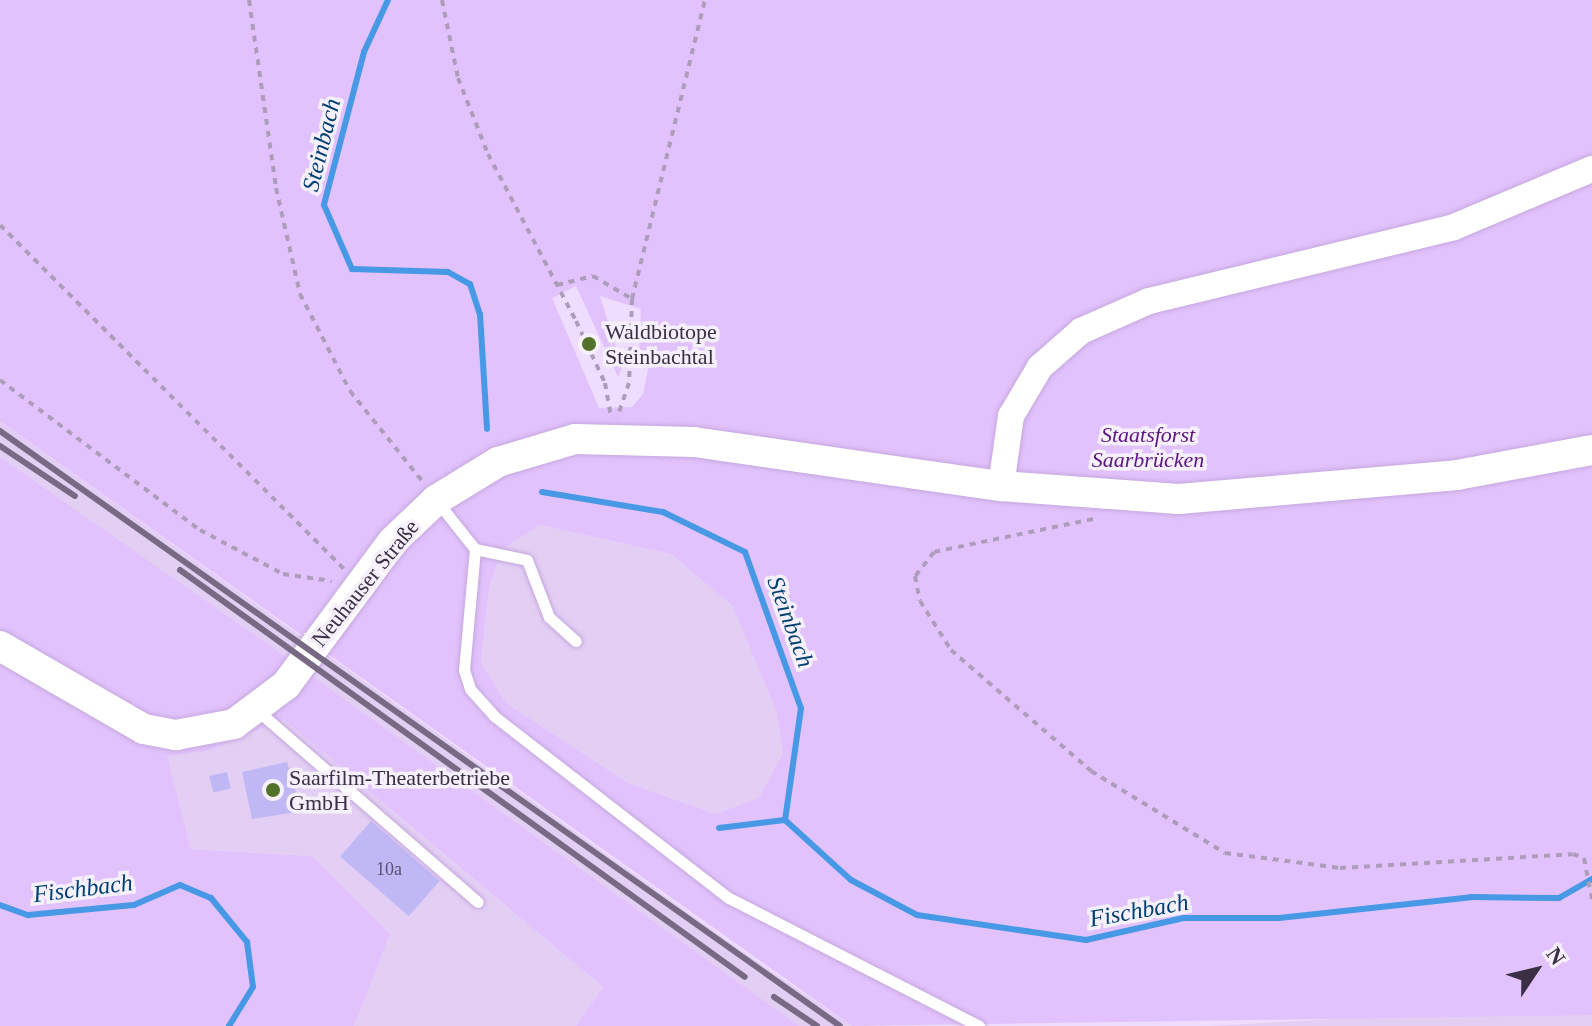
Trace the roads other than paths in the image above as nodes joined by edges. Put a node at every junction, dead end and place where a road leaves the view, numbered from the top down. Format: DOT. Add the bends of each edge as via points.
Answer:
graph roads {
  1 [pos="1592,169"];
  2 [pos="1592,450"];
  3 [pos="1001,486"];
  4 [pos="436,500"];
  5 [pos="475,549"];
  6 [pos="576,641"];
  7 [pos="0,646"];
  8 [pos="258,711"];
  9 [pos="478,902"];
  10 [pos="979,1026"];
  1 -- 3 [label="street" via="1454,227 1149,301 1081,331 1040,367 1011,416"];
  2 -- 3 [label="main road, Neuhauser Straße" via="1365,486 1096,497"];
  3 -- 4 [label="main road, Neuhauser Straße" via="611,435 498,462"];
  4 -- 5 [label="lane"];
  4 -- 8 [label="main road, Neuhauser Straße"];
  5 -- 6 [label="lane" via="527,560 549,617"];
  5 -- 10 [label="lane" via="464,670 470,689 494,716 729,898"];
  7 -- 8 [label="main road, Neuhauser Straße" via="144,729 208,733"];
  8 -- 9 [label="lane"];
}
